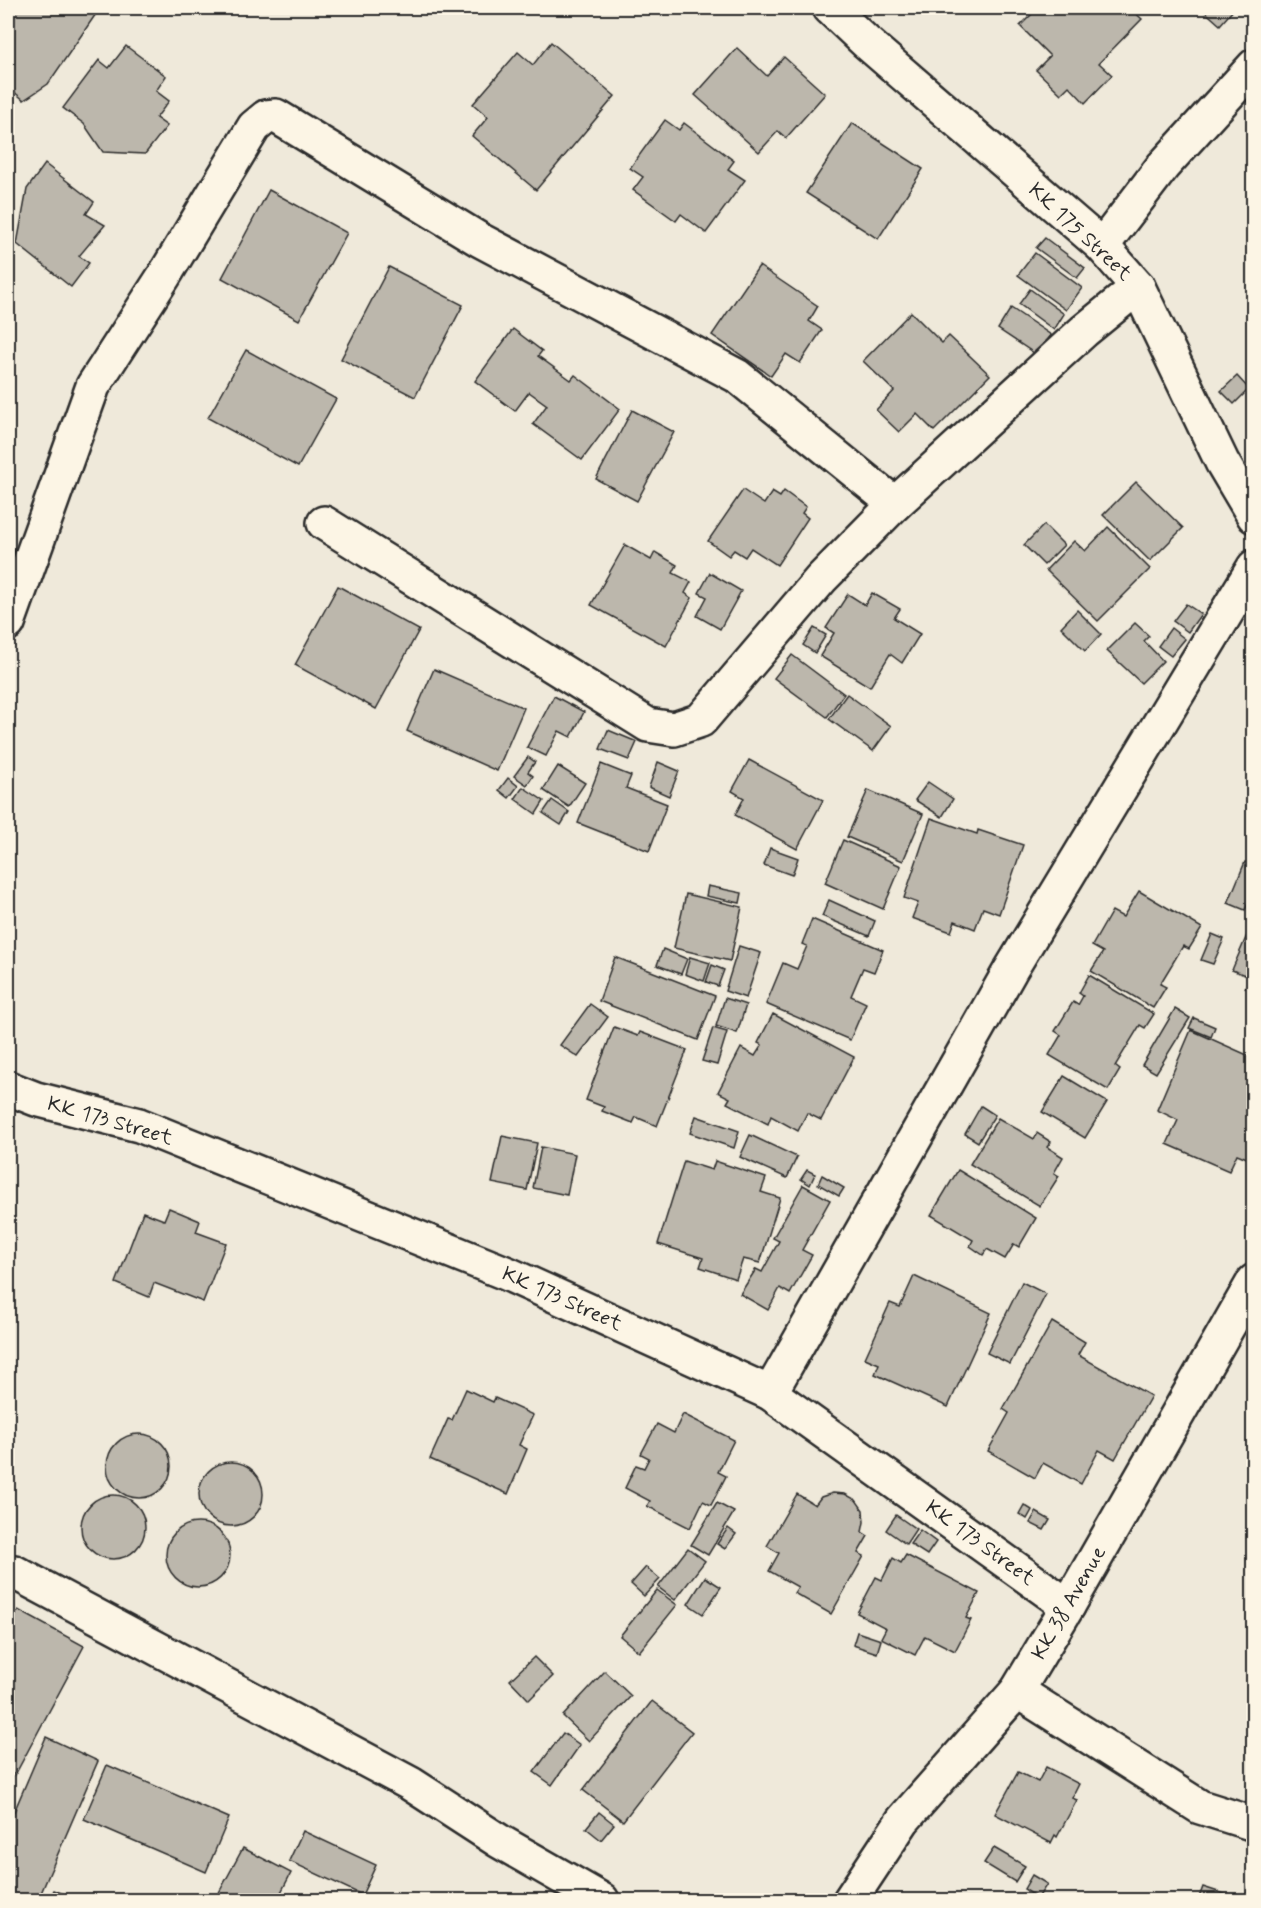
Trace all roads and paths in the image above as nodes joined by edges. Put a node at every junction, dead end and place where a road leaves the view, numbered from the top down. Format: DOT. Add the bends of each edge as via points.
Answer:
graph roads {
  1 [pos="830,8"];
  2 [pos="1254,66"];
  3 [pos="1102,246"];
  4 [pos="1138,287"];
  5 [pos="895,504"];
  6 [pos="1254,516"];
  7 [pos="324,523"];
  8 [pos="1254,567"];
  9 [pos="8,623"];
  10 [pos="8,1088"];
  11 [pos="1254,1281"];
  12 [pos="770,1393"];
  13 [pos="14,1572"];
  14 [pos="1068,1606"];
  15 [pos="1017,1691"];
  16 [pos="1254,1824"];
  17 [pos="602,1900"];
  18 [pos="850,1900"];
  1 -- 3 [label="street, KK 175 Street"];
  2 -- 3 [label="street" via="1163,166"];
  3 -- 4 [label="street, KK 175 Street"];
  4 -- 5 [label="street" via="1084,331"];
  4 -- 6 [label="street, KK 175 Street" via="1217,451"];
  5 -- 7 [label="street" via="821,579 701,720 674,729 648,725"];
  5 -- 9 [label="street" via="737,376 480,240 276,117 266,117 254,127 93,386"];
  8 -- 12 [label="street" via="1010,971"];
  10 -- 12 [label="street, KK 173 Street" via="139,1125 508,1274"];
  11 -- 14 [label="street, KK 38 Avenue"];
  12 -- 14 [label="street, KK 173 Street"];
  13 -- 17 [label="street" via="411,1784 499,1841"];
  14 -- 15 [label="street, KK 38 Avenue"];
  15 -- 16 [label="street" via="1200,1807"];
  15 -- 18 [label="street, KK 38 Avenue" via="903,1820"];
}
